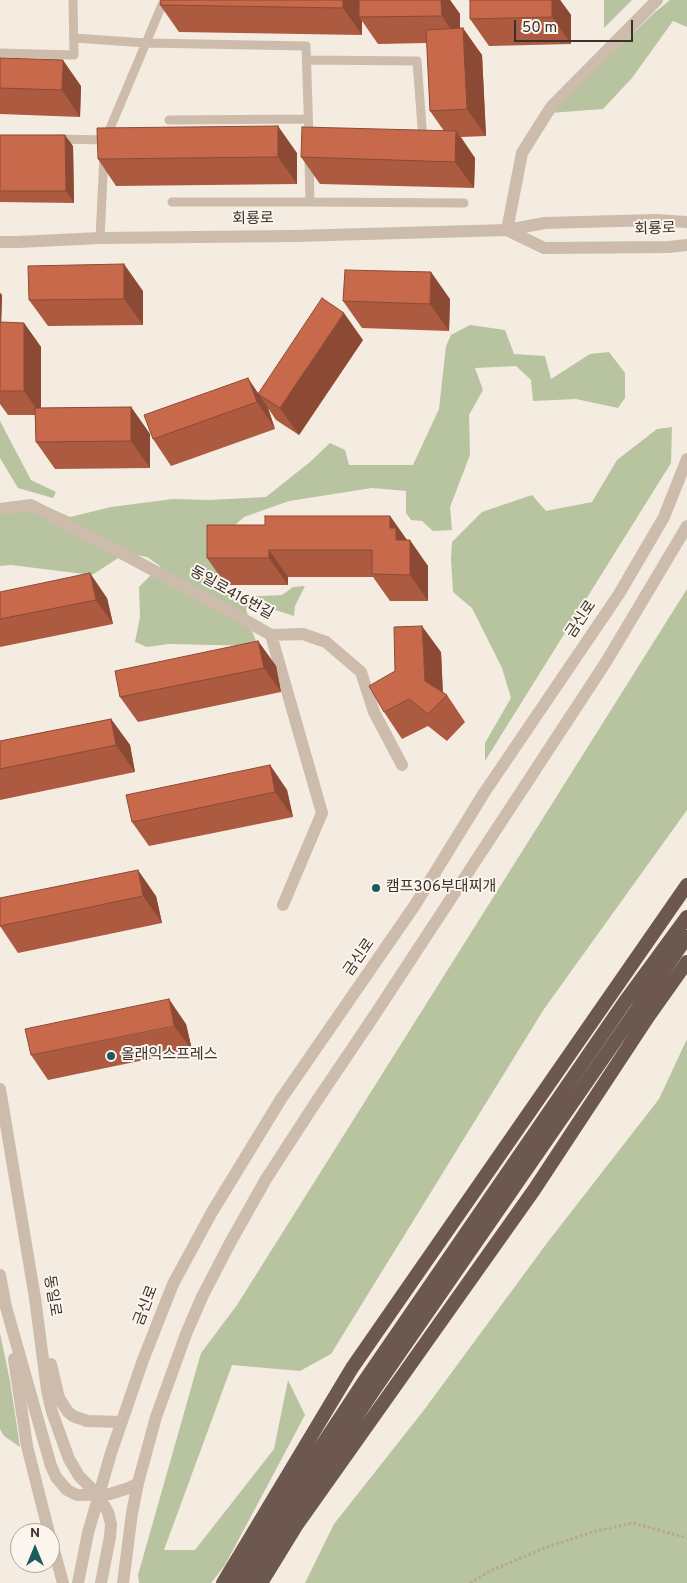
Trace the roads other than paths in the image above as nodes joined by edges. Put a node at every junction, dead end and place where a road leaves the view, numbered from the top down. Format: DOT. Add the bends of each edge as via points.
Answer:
graph roads {
  1 [pos="73,0"];
  2 [pos="164,0"];
  3 [pos="657,0"];
  4 [pos="74,38"];
  5 [pos="146,43"];
  6 [pos="0,53"];
  7 [pos="307,60"];
  8 [pos="308,119"];
  9 [pos="168,120"];
  10 [pos="48,138"];
  11 [pos="105,140"];
  12 [pos="414,141"];
  13 [pos="172,202"];
  14 [pos="310,202"];
  15 [pos="464,203"];
  16 [pos="687,214"];
  17 [pos="656,220"];
  18 [pos="687,222"];
  19 [pos="507,230"];
  20 [pos="100,238"];
  21 [pos="0,242"];
  22 [pos="687,244"];
  23 [pos="669,247"];
  24 [pos="687,254"];
  25 [pos="687,458"];
  26 [pos="0,508"];
  27 [pos="687,526"];
  28 [pos="271,635"];
  29 [pos="402,766"];
  30 [pos="687,885"];
  31 [pos="283,905"];
  32 [pos="687,916"];
  33 [pos="687,937"];
  34 [pos="687,962"];
  35 [pos="629,1007"];
  36 [pos="0,1089"];
  37 [pos="0,1275"];
  38 [pos="35,1298"];
  39 [pos="6,1307"];
  40 [pos="121,1422"];
  41 [pos="138,1483"];
  42 [pos="98,1494"];
  43 [pos="47,1523"];
  44 [pos="60,1569"];
  45 [pos="64,1583"];
  46 [pos="78,1583"];
  47 [pos="101,1583"];
  48 [pos="123,1583"];
  49 [pos="223,1583"];
  50 [pos="234,1583"];
  51 [pos="250,1583"];
  52 [pos="261,1583"];
  1 -- 4 [label="lane"];
  2 -- 5 [label="lane"];
  3 -- 19 [label="street" via="551,107 522,153"];
  4 -- 5 [label="lane"];
  4 -- 6 [label="lane" via="74,54"];
  5 -- 7 [label="lane" via="306,46"];
  5 -- 11 [label="lane"];
  7 -- 8 [label="lane"];
  7 -- 12 [label="lane" via="417,61 423,141"];
  8 -- 9 [label="lane"];
  8 -- 14 [label="lane" via="314,138"];
  10 -- 11 [label="lane"];
  11 -- 20 [label="lane"];
  13 -- 14 [label="lane"];
  14 -- 15 [label="lane"];
  16 -- 17 [label="street"];
  17 -- 18 [label="street, 회룡로"];
  17 -- 19 [label="street, 회룡로" via="545,223"];
  19 -- 20 [label="street, 회룡로"];
  19 -- 23 [label="street, 회룡로" via="544,248"];
  20 -- 21 [label="street, 회룡로"];
  22 -- 23 [label="street, 회룡로"];
  23 -- 24 [label="street"];
  25 -- 40 [label="street, 금신로" via="664,517 619,594 484,793 416,905 281,1099 212,1212 172,1284"];
  26 -- 28 [label="street, 동일로416번길" via="31,505"];
  27 -- 41 [label="street" via="606,662 316,1102 230,1242 186,1334 156,1418"];
  28 -- 29 [label="street" via="303,634 326,642 361,672 374,712"];
  28 -- 31 [label="street, 동일로416번길" via="322,813"];
  30 -- 49 [label="highway" via="352,1368"];
  32 -- 35 [label="highway"];
  33 -- 35 [label="highway"];
  34 -- 52 [label="highway" via="534,1190 296,1526"];
  35 -- 50 [label="highway" via="363,1384"];
  35 -- 51 [label="highway" via="289,1519"];
  36 -- 38 [label="street, 동일로"];
  37 -- 39 [label="street"];
  38 -- 40 [label="street" via="59,1398 64,1406 79,1419"];
  38 -- 42 [label="street, 동일로" via="47,1390 60,1439 74,1468"];
  39 -- 42 [label="street" via="56,1477 67,1490 77,1495"];
  39 -- 43 [label="street" via="27,1446"];
  40 -- 42 [label="street, 금신로"];
  41 -- 42 [label="street" via="122,1491"];
  41 -- 48 [label="street"];
  42 -- 46 [label="street"];
  42 -- 47 [label="street, 동일로" via="108,1512 110,1524"];
  44 -- 45 [label="street"];
}
